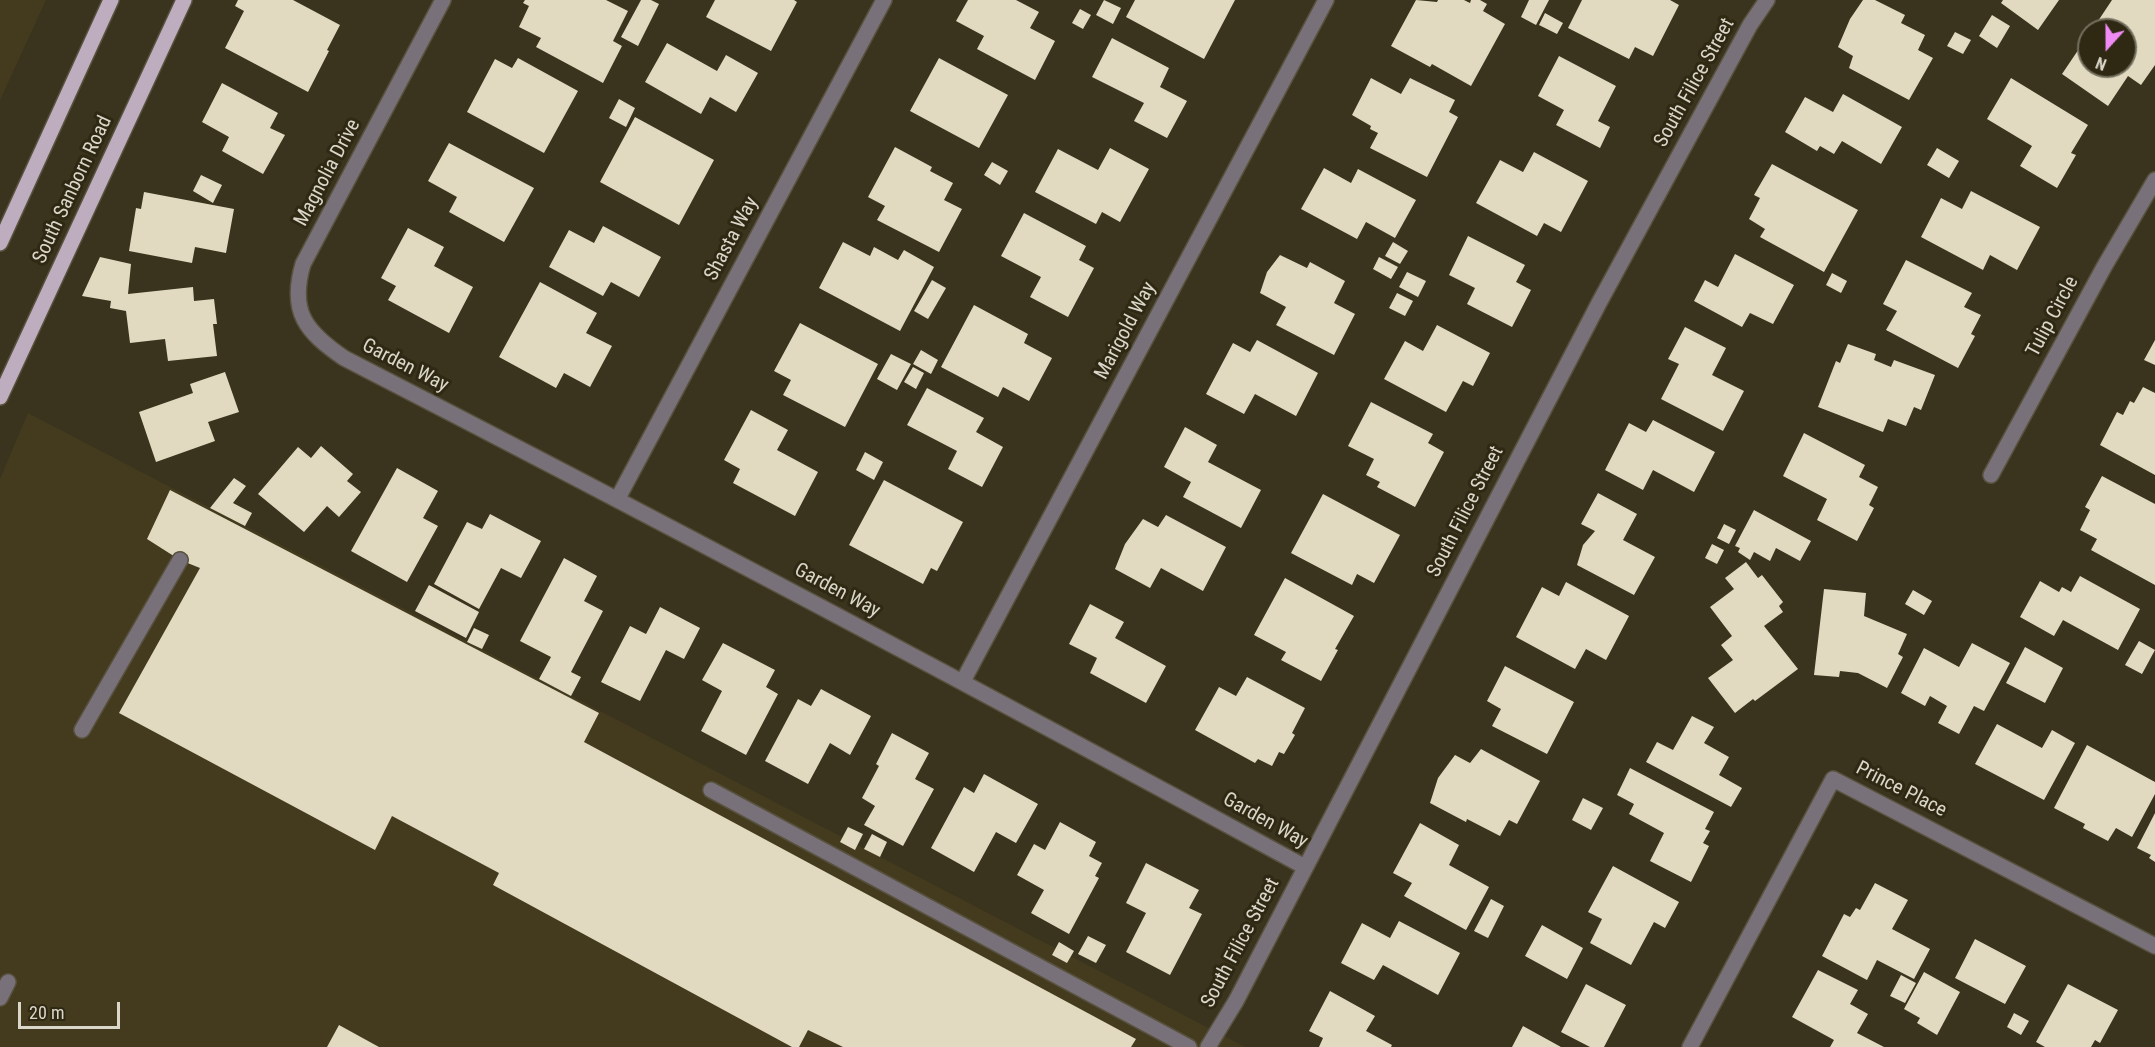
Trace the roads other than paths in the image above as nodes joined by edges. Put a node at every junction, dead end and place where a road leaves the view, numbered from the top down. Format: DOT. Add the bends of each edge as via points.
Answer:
graph roads {
  1 [pos="111,0"];
  2 [pos="184,0"];
  3 [pos="443,0"];
  4 [pos="884,0"];
  5 [pos="1326,0"];
  6 [pos="1767,0"];
  7 [pos="2155,180"];
  8 [pos="0,243"];
  9 [pos="344,358"];
  10 [pos="0,397"];
  11 [pos="1991,475"];
  12 [pos="618,498"];
  13 [pos="180,560"];
  14 [pos="963,681"];
  15 [pos="82,730"];
  16 [pos="711,790"];
  17 [pos="1305,867"];
  18 [pos="2155,946"];
  19 [pos="8,982"];
  20 [pos="0,998"];
  21 [pos="1189,1047"];
  22 [pos="1208,1047"];
  23 [pos="1690,1047"];
  1 -- 8 [label="main road"];
  2 -- 10 [label="main road, South Sanborn Road"];
  3 -- 9 [label="street, Magnolia Drive" via="303,264 297,285 304,320 314,334"];
  4 -- 12 [label="street, Shasta Way"];
  5 -- 14 [label="street, Marigold Way"];
  6 -- 17 [label="street, South Filice Street" via="1744,35 1599,303"];
  7 -- 11 [label="street, Tulip Circle"];
  9 -- 12 [label="street, Garden Way"];
  12 -- 14 [label="street, Garden Way"];
  13 -- 15 [label="street"];
  14 -- 17 [label="street, Garden Way"];
  16 -- 21 [label="street"];
  17 -- 22 [label="street, South Filice Street"];
  18 -- 23 [label="street, Prince Place" via="1833,779"];
  19 -- 20 [label="street"];
}
